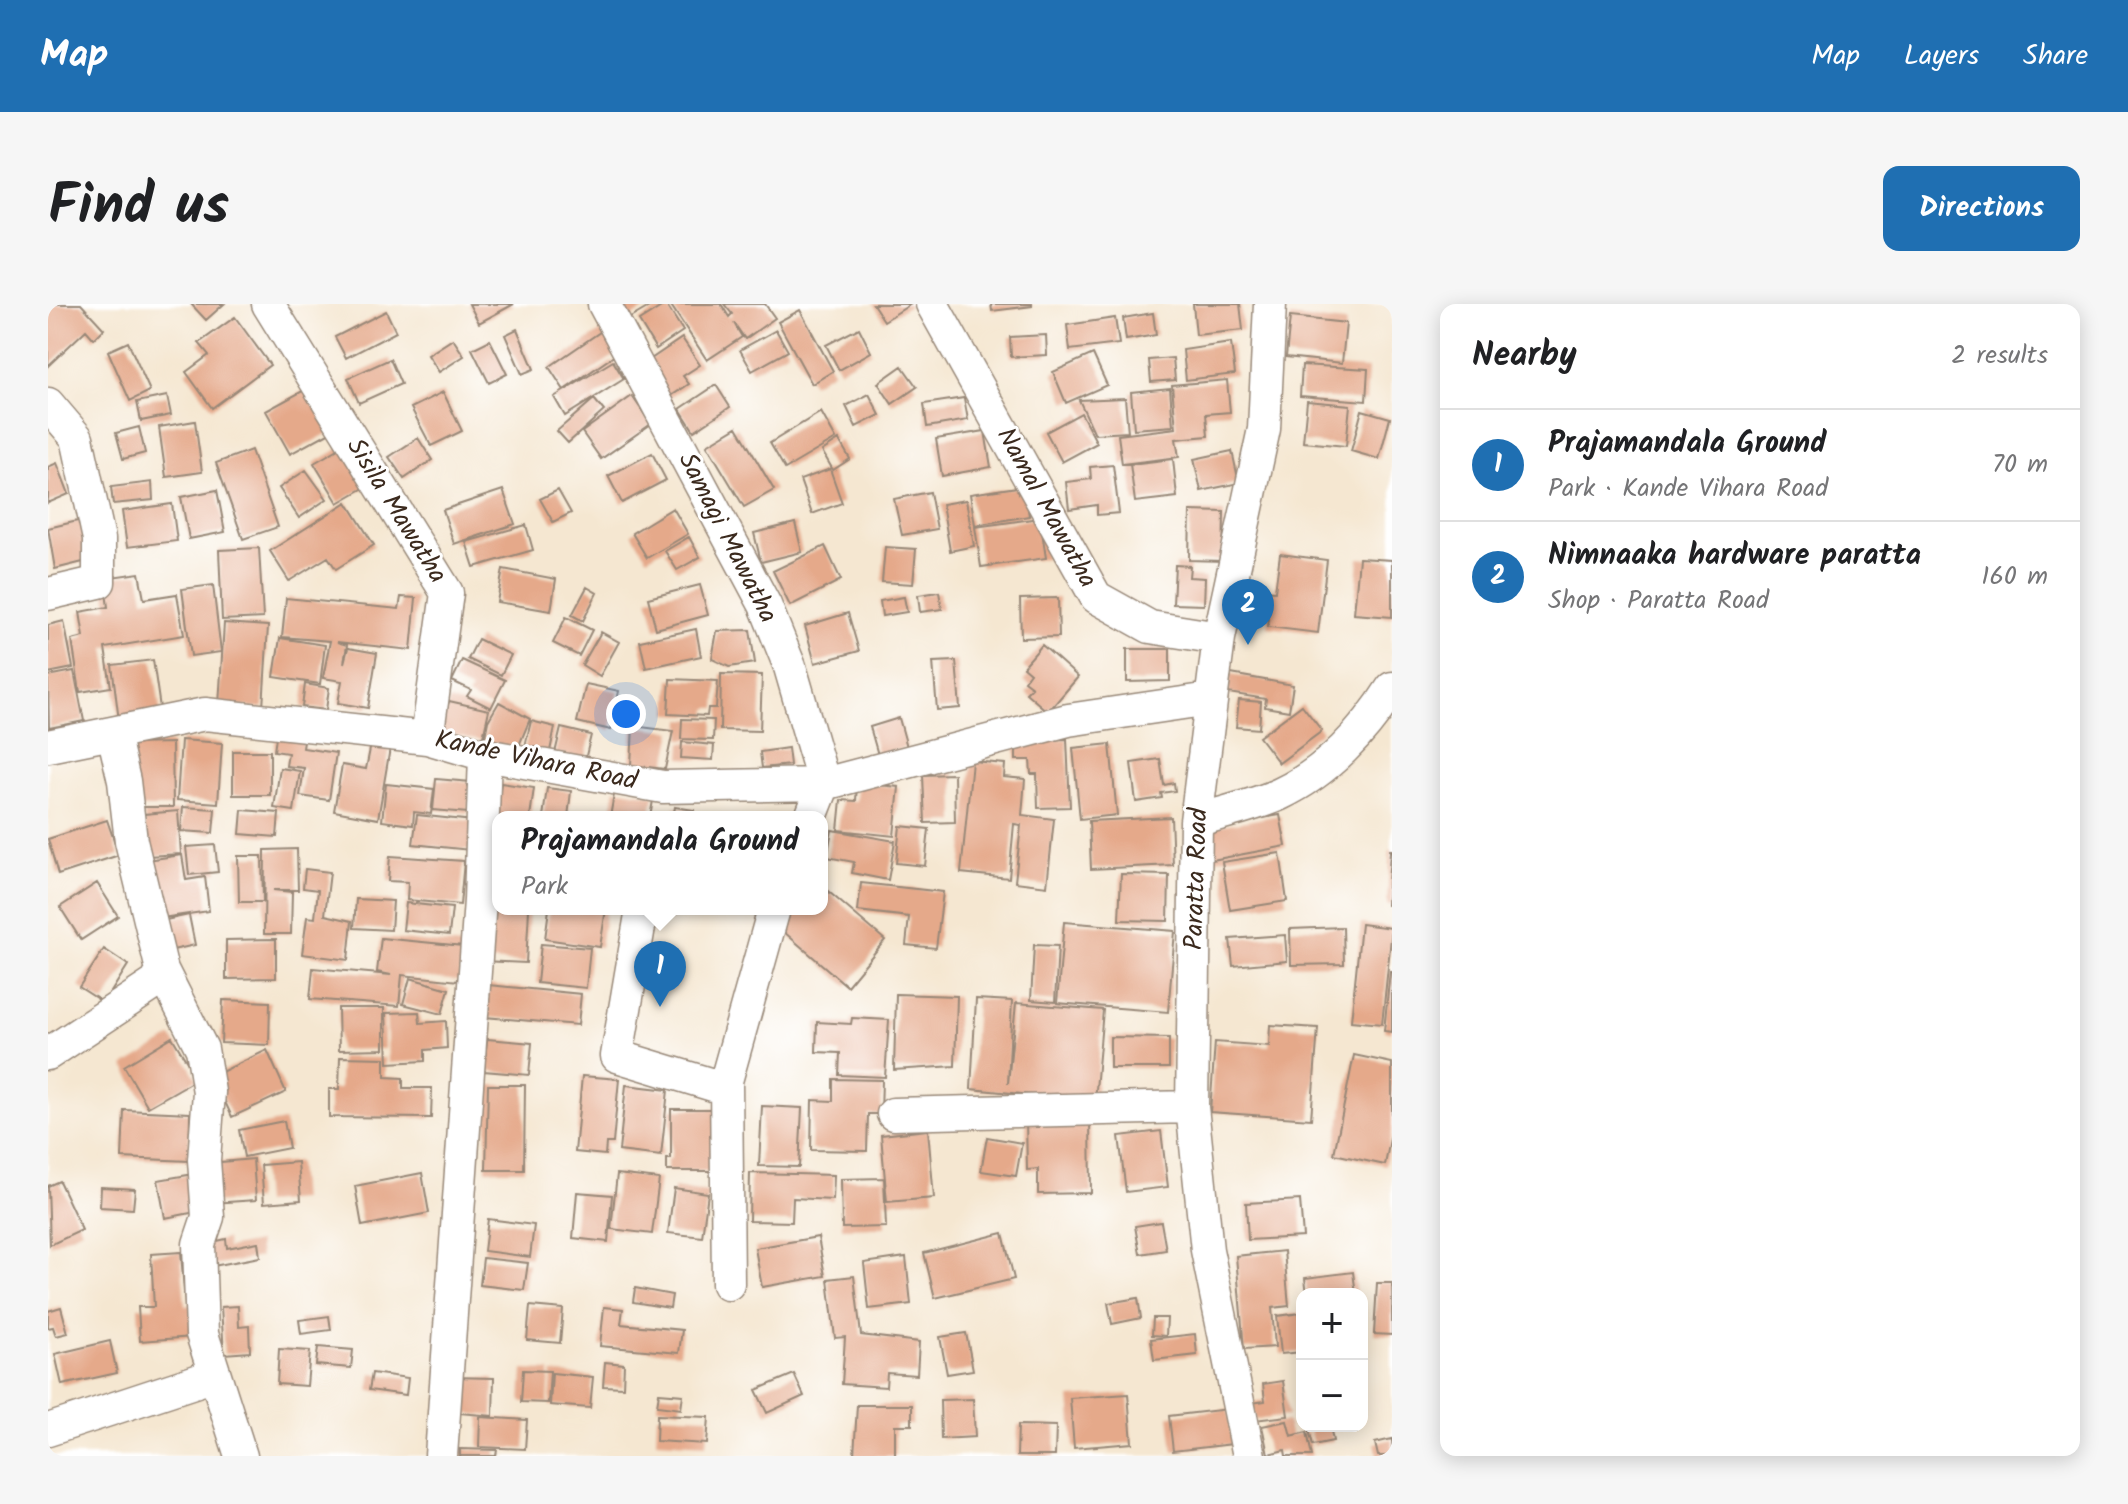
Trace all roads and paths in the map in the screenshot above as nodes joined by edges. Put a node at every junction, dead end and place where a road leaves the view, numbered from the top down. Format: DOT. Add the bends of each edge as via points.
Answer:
graph roads {
  1 [pos="268,304"];
  2 [pos="604,304"];
  3 [pos="932,304"];
  4 [pos="1270,304"];
  5 [pos="48,404"];
  6 [pos="48,594"];
  7 [pos="1219,638"];
  8 [pos="1210,699"];
  9 [pos="1388,703"];
  10 [pos="113,733"];
  11 [pos="427,738"];
  12 [pos="48,746"];
  13 [pos="485,755"];
  14 [pos="824,784"];
  15 [pos="661,802"];
  16 [pos="813,811"];
  17 [pos="1196,821"];
  18 [pos="641,915"];
  19 [pos="772,915"];
  20 [pos="162,970"];
  21 [pos="48,1054"];
  22 [pos="726,1089"];
  23 [pos="1192,1107"];
  24 [pos="893,1114"];
  25 [pos="728,1284"];
  26 [pos="215,1375"];
  27 [pos="48,1430"];
  28 [pos="241,1456"];
  29 [pos="441,1456"];
  30 [pos="1249,1456"];
  1 -- 11 [label="street, Sisila Mawatha" via="447,593"];
  2 -- 14 [label="street, Samagi Mawatha" via="765,605 790,667"];
  3 -- 7 [label="street, Namal Mawatha" via="1096,597 1150,627"];
  4 -- 7 [label="street, Paratta Road" via="1264,429"];
  5 -- 6 [label="street" via="77,438 99,539 99,582"];
  7 -- 8 [label="street, Paratta Road"];
  8 -- 14 [label="street, Kande Vihara Road" via="1068,720"];
  8 -- 17 [label="street, Paratta Road"];
  9 -- 17 [label="street" via="1330,763 1280,794"];
  10 -- 11 [label="street, Kande Vihara Road" via="205,714"];
  10 -- 12 [label="street, Kande Vihara Road"];
  10 -- 20 [label="street" via="131,841"];
  11 -- 13 [label="street, Kande Vihara Road"];
  13 -- 15 [label="street, Kande Vihara Road"];
  13 -- 29 [label="street" via="480,900"];
  14 -- 15 [label="street, Kande Vihara Road"];
  14 -- 16 [label="street"];
  17 -- 23 [label="street, Paratta Road"];
  18 -- 22 [label="street" via="617,1056"];
  19 -- 22 [label="street"];
  20 -- 21 [label="street" via="157,982"];
  20 -- 26 [label="street" via="202,1049 209,1092 204,1160 208,1217 199,1244 202,1334"];
  22 -- 25 [label="street"];
  23 -- 24 [label="street"];
  23 -- 30 [label="street, Paratta Road" via="1207,1250"];
  26 -- 27 [label="street"];
  26 -- 28 [label="street"];
}
